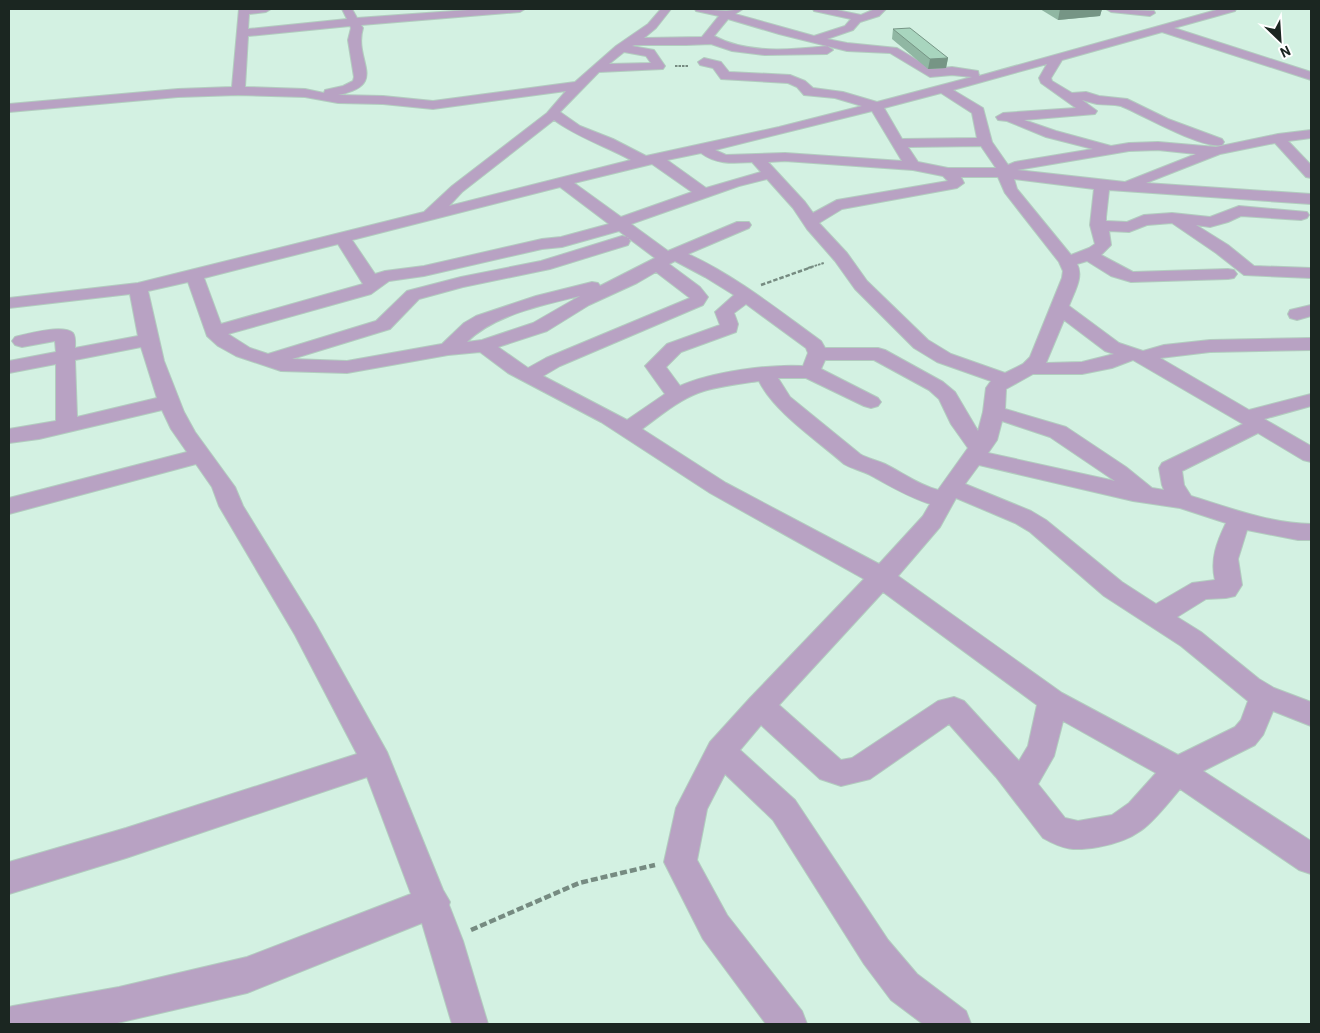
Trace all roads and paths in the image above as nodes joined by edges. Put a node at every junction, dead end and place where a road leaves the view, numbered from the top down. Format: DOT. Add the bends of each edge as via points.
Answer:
graph roads {
  1 [pos="266,9"];
  2 [pos="346,9"];
  3 [pos="520,9"];
  4 [pos="666,9"];
  5 [pos="700,9"];
  6 [pos="818,9"];
  7 [pos="881,9"];
  8 [pos="1111,9"];
  9 [pos="1232,9"];
  10 [pos="244,10"];
  11 [pos="1146,11"];
  12 [pos="730,12"];
  13 [pos="354,22"];
  14 [pos="857,22"];
  15 [pos="1176,23"];
  16 [pos="652,26"];
  17 [pos="1162,28"];
  18 [pos="670,29"];
  19 [pos="685,30"];
  20 [pos="242,33"];
  21 [pos="711,36"];
  22 [pos="816,39"];
  23 [pos="625,45"];
  24 [pos="847,46"];
  25 [pos="886,49"];
  26 [pos="774,51"];
  27 [pos="1056,58"];
  28 [pos="704,62"];
  29 [pos="596,68"];
  30 [pos="1311,76"];
  31 [pos="988,77"];
  32 [pos="576,86"];
  33 [pos="943,89"];
  34 [pos="238,91"];
  35 [pos="321,95"];
  36 [pos="1072,97"];
  37 [pos="876,106"];
  38 [pos="9,108"];
  39 [pos="978,111"];
  40 [pos="554,114"];
  41 [pos="1003,117"];
  42 [pos="1311,134"];
  43 [pos="1278,138"];
  44 [pos="985,142"];
  45 [pos="898,143"];
  46 [pos="704,148"];
  47 [pos="1112,149"];
  48 [pos="1223,149"];
  49 [pos="756,158"];
  50 [pos="650,160"];
  51 [pos="913,166"];
  52 [pos="1004,170"];
  53 [pos="948,172"];
  54 [pos="770,174"];
  55 [pos="1311,174"];
  56 [pos="564,183"];
  57 [pos="1102,185"];
  58 [pos="1124,186"];
  59 [pos="703,193"];
  60 [pos="1224,194"];
  61 [pos="1311,199"];
  62 [pos="1238,211"];
  63 [pos="1301,215"];
  64 [pos="429,217"];
  65 [pos="1172,218"];
  66 [pos="810,222"];
  67 [pos="743,225"];
  68 [pos="1098,226"];
  69 [pos="626,228"];
  70 [pos="343,238"];
  71 [pos="841,257"];
  72 [pos="1078,258"];
  73 [pos="666,259"];
  74 [pos="1311,273"];
  75 [pos="1228,274"];
  76 [pos="194,275"];
  77 [pos="631,279"];
  78 [pos="373,286"];
  79 [pos="138,288"];
  80 [pos="742,293"];
  81 [pos="39,300"];
  82 [pos="9,303"];
  83 [pos="1059,307"];
  84 [pos="214,332"];
  85 [pos="148,340"];
  86 [pos="22,341"];
  87 [pos="919,342"];
  88 [pos="1311,344"];
  89 [pos="484,346"];
  90 [pos="448,349"];
  91 [pos="878,354"];
  92 [pos="1137,355"];
  93 [pos="66,357"];
  94 [pos="9,358"];
  95 [pos="268,361"];
  96 [pos="814,363"];
  97 [pos="961,364"];
  98 [pos="9,367"];
  99 [pos="1030,368"];
  100 [pos="766,373"];
  101 [pos="528,376"];
  102 [pos="1006,380"];
  103 [pos="943,391"];
  104 [pos="676,396"];
  105 [pos="1311,400"];
  106 [pos="168,402"];
  107 [pos="870,402"];
  108 [pos="994,412"];
  109 [pos="1253,421"];
  110 [pos="67,426"];
  111 [pos="629,429"];
  112 [pos="9,436"];
  113 [pos="977,453"];
  114 [pos="201,455"];
  115 [pos="1311,455"];
  116 [pos="948,493"];
  117 [pos="1144,494"];
  118 [pos="1182,501"];
  119 [pos="9,506"];
  120 [pos="1240,520"];
  121 [pos="1311,532"];
  122 [pos="881,577"];
  123 [pos="1157,616"];
  124 [pos="1264,696"];
  125 [pos="1052,702"];
  126 [pos="760,706"];
  127 [pos="1311,714"];
  128 [pos="721,751"];
  129 [pos="376,761"];
  130 [pos="1177,770"];
  131 [pos="1019,782"];
  132 [pos="1311,859"];
  133 [pos="680,862"];
  134 [pos="9,878"];
  135 [pos="433,902"];
  136 [pos="446,940"];
  137 [pos="13,1024"];
  138 [pos="470,1024"];
  139 [pos="789,1024"];
  140 [pos="953,1024"];
  1 -- 10 [label="street"];
  2 -- 13 [label="street"];
  3 -- 13 [label="street"];
  4 -- 16 [label="street"];
  5 -- 12 [label="street"];
  6 -- 14 [label="street"];
  7 -- 14 [label="street"];
  8 -- 11 [label="street"];
  9 -- 15 [label="street"];
  10 -- 20 [label="street"];
  11 -- 15 [label="street"];
  12 -- 21 [label="street"];
  12 -- 22 [label="street" via="783,32"];
  13 -- 20 [label="street"];
  13 -- 35 [label="street" via="357,28 354,39 356,59 361,72 358,84"];
  14 -- 22 [label="street"];
  14 -- 25 [label="street"];
  15 -- 17 [label="street"];
  16 -- 18 [label="street"];
  16 -- 23 [label="street"];
  17 -- 27 [label="street"];
  17 -- 30 [label="street"];
  19 -- 21 [label="street"];
  20 -- 34 [label="street"];
  21 -- 23 [label="street" via="686,42"];
  21 -- 26 [label="street" via="737,49"];
  22 -- 24 [label="street"];
  23 -- 29 [label="street"];
  23 -- 29 [label="street" via="650,53 659,66"];
  24 -- 25 [label="street"];
  24 -- 26 [label="street" via="806,52"];
  25 -- 26 [label="street" via="794,62 775,59"];
  25 -- 31 [label="street" via="902,54 930,73 952,71"];
  27 -- 31 [label="street"];
  27 -- 36 [label="street" via="1045,78 1047,83"];
  28 -- 37 [label="street" via="717,65 726,76 790,78 809,92 854,97"];
  29 -- 32 [label="street"];
  31 -- 33 [label="street"];
  32 -- 35 [label="street" via="433,105 344,100"];
  32 -- 40 [label="street"];
  33 -- 37 [label="street"];
  33 -- 39 [label="street"];
  34 -- 35 [label="street"];
  34 -- 38 [label="street"];
  36 -- 41 [label="street" via="1090,110"];
  36 -- 48 [label="street" via="1122,102"];
  37 -- 45 [label="street"];
  37 -- 46 [label="street"];
  39 -- 41 [label="street"];
  39 -- 44 [label="street"];
  40 -- 50 [label="street" via="574,129"];
  40 -- 64 [label="street" via="456,189"];
  41 -- 47 [label="street" via="1051,134"];
  42 -- 43 [label="street"];
  43 -- 48 [label="street"];
  43 -- 55 [label="street"];
  44 -- 45 [label="street"];
  44 -- 52 [label="street"];
  45 -- 51 [label="street"];
  46 -- 49 [label="street" via="725,159"];
  46 -- 50 [label="street"];
  47 -- 48 [label="street" via="1158,146"];
  47 -- 52 [label="street"];
  48 -- 58 [label="street"];
  49 -- 51 [label="street"];
  49 -- 54 [label="street"];
  50 -- 56 [label="street"];
  50 -- 59 [label="street"];
  51 -- 53 [label="street"];
  52 -- 53 [label="street"];
  52 -- 57 [label="street"];
  52 -- 72 [label="street" via="1010,190"];
  53 -- 66 [label="street" via="956,183 837,205"];
  54 -- 59 [label="street"];
  54 -- 66 [label="street"];
  56 -- 64 [label="street"];
  56 -- 69 [label="street"];
  57 -- 58 [label="street"];
  57 -- 68 [label="street"];
  58 -- 60 [label="street"];
  59 -- 69 [label="street"];
  60 -- 61 [label="street"];
  60 -- 62 [label="street"];
  62 -- 63 [label="street"];
  62 -- 65 [label="street" via="1210,222"];
  64 -- 70 [label="street"];
  65 -- 68 [label="street" via="1144,220 1131,227"];
  65 -- 74 [label="street" via="1250,271"];
  66 -- 71 [label="street"];
  67 -- 73 [label="street"];
  68 -- 72 [label="street" via="1103,235 1101,249"];
  69 -- 73 [label="street"];
  69 -- 78 [label="street" via="424,271 385,276"];
  69 -- 95 [label="street" via="544,265 413,295 384,325"];
  70 -- 76 [label="street"];
  70 -- 78 [label="street"];
  71 -- 80 [label="path"];
  71 -- 87 [label="street" via="861,284"];
  72 -- 75 [label="street" via="1131,277"];
  72 -- 83 [label="street"];
  73 -- 77 [label="street"];
  73 -- 80 [label="street" via="708,271"];
  73 -- 101 [label="street" via="699,297 697,301 553,362"];
  76 -- 79 [label="street"];
  76 -- 84 [label="street"];
  77 -- 89 [label="street" via="583,301 540,327"];
  77 -- 90 [label="street" via="542,300 496,315 471,327"];
  78 -- 84 [label="street"];
  79 -- 81 [label="street"];
  79 -- 85 [label="street"];
  80 -- 96 [label="street" via="814,345 818,350"];
  80 -- 104 [label="street" via="724,312 729,328 674,348 655,366"];
  81 -- 82 [label="street"];
  81 -- 86 [label="street"];
  83 -- 92 [label="street" via="1117,350"];
  83 -- 99 [label="street" via="1040,359"];
  84 -- 95 [label="street" via="243,352"];
  85 -- 93 [label="street"];
  85 -- 106 [label="street"];
  86 -- 93 [label="street" via="64,334"];
  86 -- 94 [label="street"];
  87 -- 91 [label="street"];
  87 -- 97 [label="street"];
  88 -- 92 [label="street" via="1210,346"];
  89 -- 90 [label="street"];
  89 -- 101 [label="street"];
  90 -- 95 [label="street" via="348,367 281,365"];
  91 -- 96 [label="street"];
  91 -- 103 [label="street"];
  92 -- 99 [label="street" via="1073,370"];
  92 -- 109 [label="street"];
  93 -- 98 [label="street"];
  93 -- 110 [label="street"];
  96 -- 100 [label="street" via="799,370"];
  96 -- 107 [label="street"];
  97 -- 102 [label="street"];
  97 -- 103 [label="street"];
  99 -- 102 [label="street"];
  100 -- 104 [label="street" via="705,383"];
  100 -- 116 [label="street" via="783,401 852,459 917,492"];
  101 -- 111 [label="street"];
  102 -- 108 [label="street" via="996,388"];
  103 -- 113 [label="street"];
  104 -- 111 [label="street"];
  105 -- 109 [label="street"];
  106 -- 110 [label="street"];
  106 -- 114 [label="street" via="183,431"];
  108 -- 113 [label="street" via="986,440"];
  108 -- 117 [label="street" via="1058,432 1118,472"];
  109 -- 115 [label="street"];
  109 -- 118 [label="street" via="1170,468 1173,485"];
  110 -- 112 [label="street"];
  111 -- 122 [label="street" via="718,488"];
  113 -- 116 [label="street"];
  113 -- 117 [label="street"];
  114 -- 119 [label="street"];
  114 -- 129 [label="street" via="223,486 247,534 306,630"];
  116 -- 122 [label="street" via="932,521"];
  116 -- 123 [label="street" via="1008,509 1030,522 1113,589"];
  117 -- 118 [label="street"];
  118 -- 120 [label="street"];
  120 -- 121 [label="street" via="1290,531"];
  120 -- 123 [label="street" via="1224,554 1229,586 1223,590 1201,590"];
  122 -- 125 [label="street"];
  122 -- 126 [label="street"];
  123 -- 124 [label="street"];
  124 -- 127 [label="street"];
  124 -- 130 [label="street" via="1253,726 1245,736"];
  125 -- 130 [label="street"];
  125 -- 131 [label="street" via="1040,756 1032,770"];
  126 -- 128 [label="street"];
  126 -- 131 [label="street" via="831,770 841,773 859,770 948,709 954,709"];
  128 -- 133 [label="street" via="692,808"];
  128 -- 140 [label="street" via="784,810 876,952 904,987"];
  129 -- 134 [label="street"];
  129 -- 135 [label="street"];
  130 -- 131 [label="street" via="1129,822 1117,829 1078,836 1057,830"];
  130 -- 132 [label="street"];
  133 -- 136 [label="path" via="579,882"];
  133 -- 139 [label="street" via="715,928"];
  135 -- 136 [label="street"];
  135 -- 137 [label="street" via="247,975"];
  136 -- 138 [label="street"];
}
